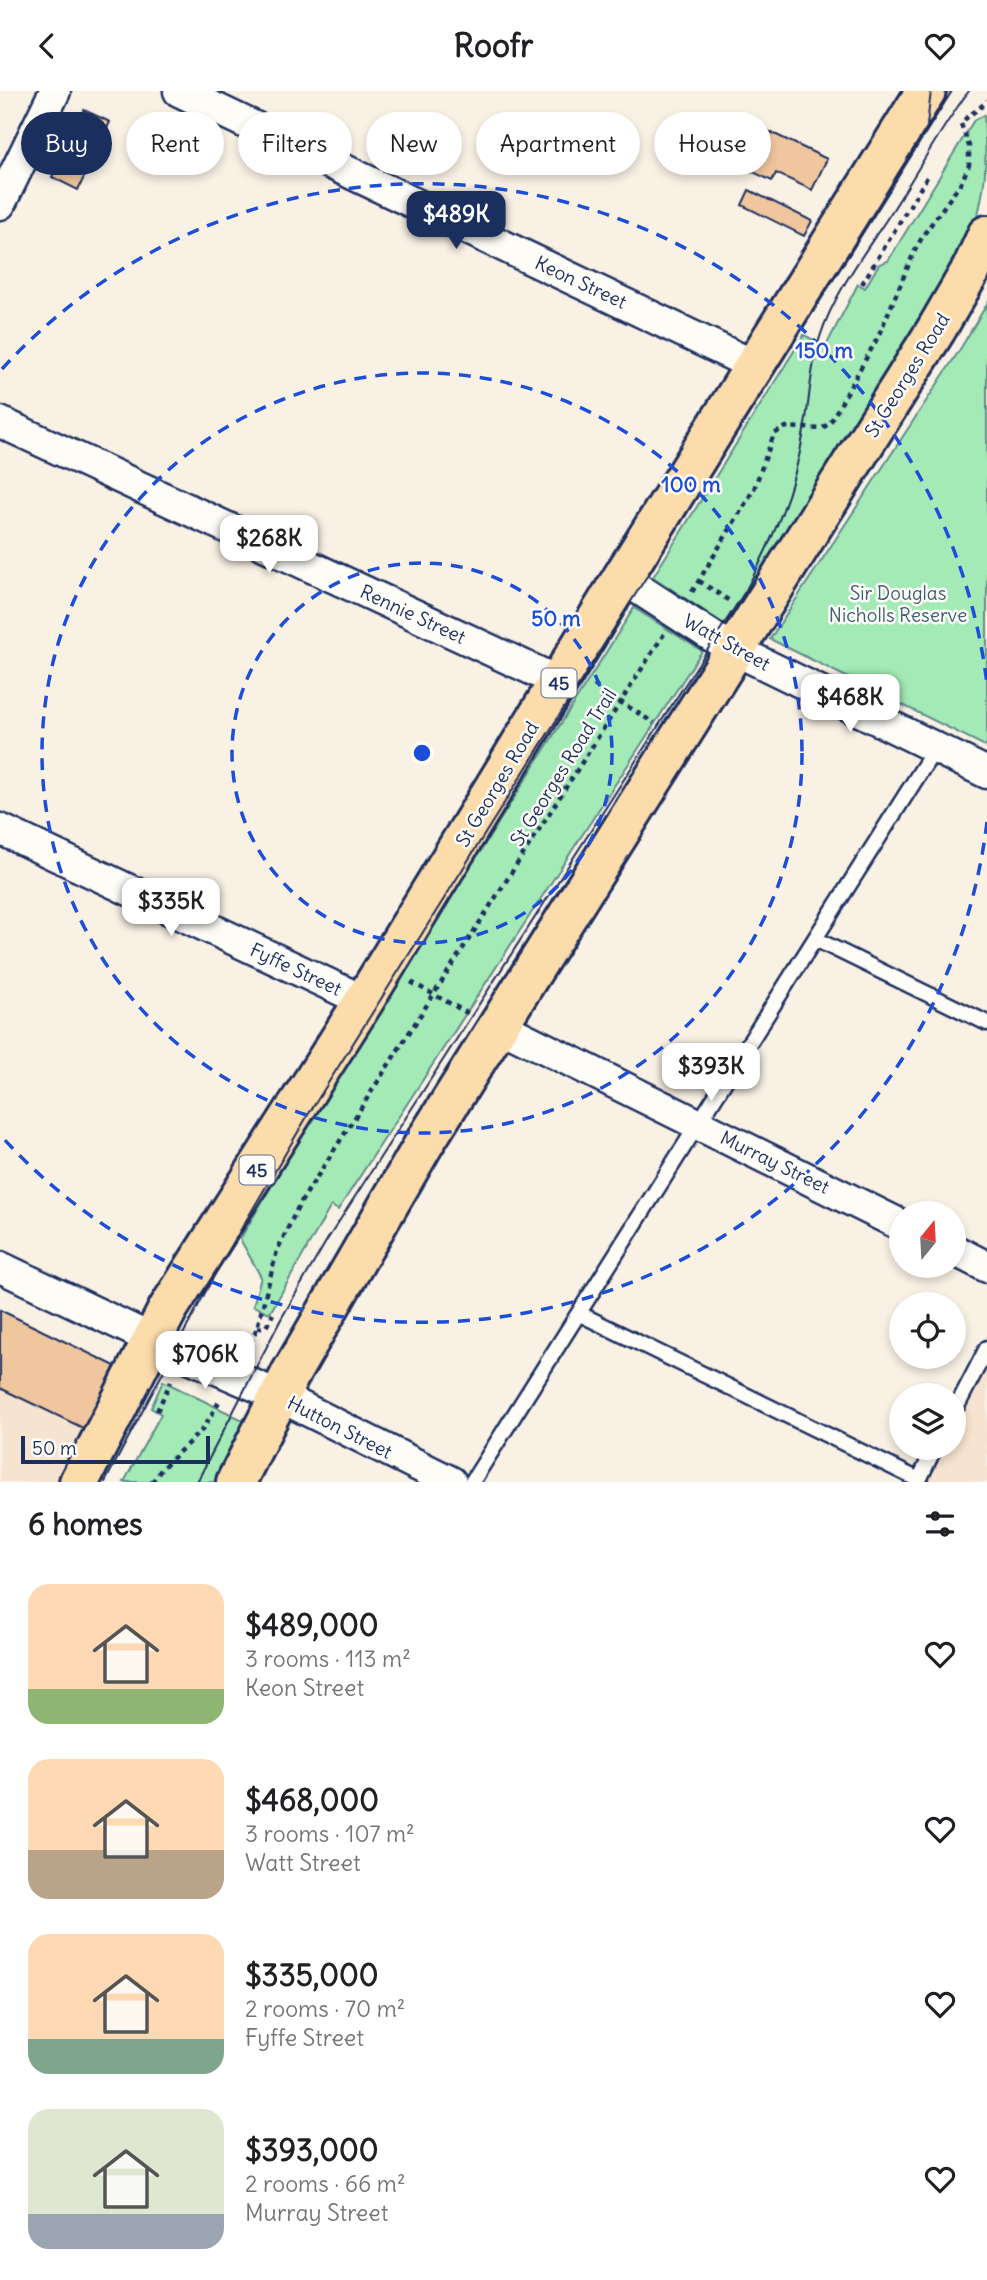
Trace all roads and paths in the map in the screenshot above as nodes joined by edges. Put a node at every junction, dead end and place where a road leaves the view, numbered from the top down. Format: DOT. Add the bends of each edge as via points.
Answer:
graph roads {
  1 [pos="55,91"];
  2 [pos="179,91"];
  3 [pos="926,91"];
  4 [pos="987,100"];
  5 [pos="929,173"];
  6 [pos="0,204"];
  7 [pos="987,235"];
  8 [pos="987,266"];
  9 [pos="862,284"];
  10 [pos="936,330"];
  11 [pos="755,366"];
  12 [pos="0,422"];
  13 [pos="622,578"];
  14 [pos="677,614"];
  15 [pos="735,649"];
  16 [pos="564,674"];
  17 [pos="620,701"];
  18 [pos="679,738"];
  19 [pos="936,747"];
  20 [pos="987,773"];
  21 [pos="0,829"];
  22 [pos="816,939"];
  23 [pos="384,969"];
  24 [pos="434,995"];
  25 [pos="364,1002"];
  26 [pos="987,1023"];
  27 [pos="498,1025"];
  28 [pos="698,1124"];
  29 [pos="889,1219"];
  30 [pos="966,1256"];
  31 [pos="0,1267"];
  32 [pos="987,1267"];
  33 [pos="273,1314"];
  34 [pos="580,1314"];
  35 [pos="257,1328"];
  36 [pos="152,1339"];
  37 [pos="987,1347"];
  38 [pos="231,1375"];
  39 [pos="171,1381"];
  40 [pos="966,1388"];
  41 [pos="279,1396"];
  42 [pos="157,1411"];
  43 [pos="928,1460"];
  44 [pos="918,1481"];
  45 [pos="79,1482"];
  46 [pos="152,1482"];
  47 [pos="236,1482"];
  48 [pos="451,1482"];
  49 [pos="472,1482"];
  1 -- 6 [label="street"];
  2 -- 11 [label="street, Keon Street"];
  3 -- 11 [label="highway, St Georges Road / 45"];
  4 -- 14 [label="path, St Georges Road Trail" via="961,124 970,146 969,165 961,183 919,242 878,337 830,423 821,429 786,427 774,434 754,489"];
  5 -- 9 [label="path"];
  7 -- 10 [label="highway, St Georges Road"];
  8 -- 10 [label="street"];
  10 -- 15 [label="highway, St Georges Road"];
  11 -- 13 [label="highway, St Georges Road / 45"];
  12 -- 16 [label="street, Rennie Street"];
  13 -- 14 [label="street, Watt Street"];
  13 -- 16 [label="highway, St Georges Road / 45"];
  14 -- 15 [label="street, Watt Street"];
  14 -- 17 [label="path, St Georges Road Trail"];
  15 -- 18 [label="highway, St Georges Road"];
  15 -- 19 [label="street, Watt Street"];
  16 -- 17 [label="path" via="584,679"];
  16 -- 23 [label="highway, St Georges Road / 45"];
  17 -- 18 [label="path"];
  17 -- 24 [label="path, St Georges Road Trail"];
  18 -- 27 [label="highway, St Georges Road"];
  19 -- 20 [label="street, Watt Street"];
  19 -- 22 [label="lane"];
  21 -- 25 [label="street, Fyffe Street"];
  22 -- 26 [label="lane"];
  22 -- 28 [label="lane"];
  23 -- 24 [label="path"];
  23 -- 25 [label="highway, St Georges Road / 45"];
  24 -- 27 [label="path"];
  24 -- 35 [label="path, St Georges Road Trail" via="283,1235"];
  25 -- 36 [label="highway, St Georges Road / 45"];
  27 -- 28 [label="street, Murray Street"];
  27 -- 41 [label="highway, St Georges Road" via="386,1207"];
  28 -- 29 [label="street, Murray Street"];
  28 -- 34 [label="lane"];
  30 -- 32 [label="street"];
  31 -- 36 [label="street, Hutton Street"];
  33 -- 35 [label="path" via="266,1328"];
  34 -- 44 [label="lane"];
  34 -- 49 [label="lane"];
  35 -- 38 [label="path, St Georges Road Trail"];
  36 -- 38 [label="street, Hutton Street"];
  36 -- 45 [label="highway, St Georges Road / 45"];
  37 -- 40 [label="lane"];
  38 -- 41 [label="street, Hutton Street"];
  38 -- 46 [label="path, St Georges Road Trail" via="203,1429"];
  39 -- 42 [label="path"];
  41 -- 47 [label="highway, St Georges Road"];
  41 -- 48 [label="street, Hutton Street"];
  43 -- 44 [label="lane"];
}
